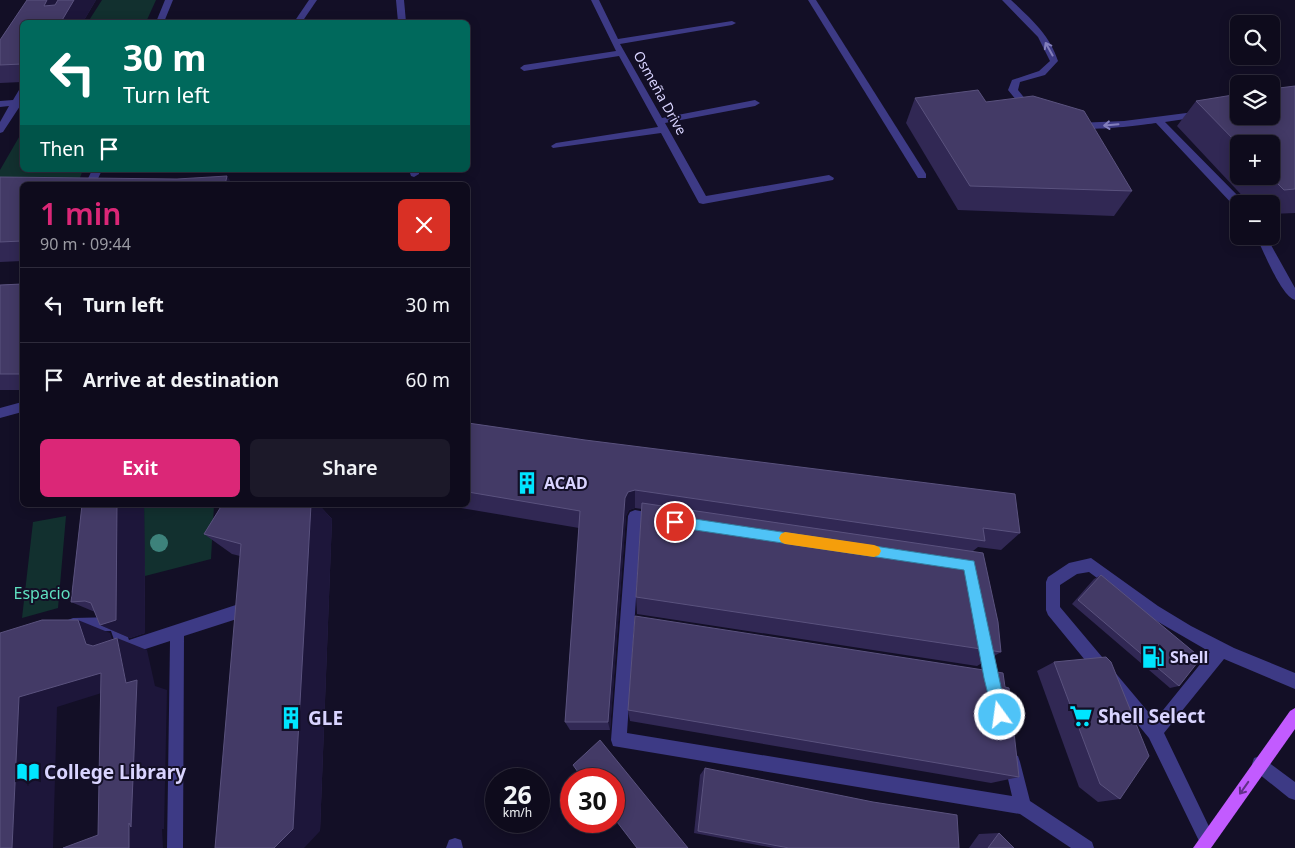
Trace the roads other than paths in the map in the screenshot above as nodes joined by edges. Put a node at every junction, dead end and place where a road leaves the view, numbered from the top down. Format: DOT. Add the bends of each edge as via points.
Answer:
graph roads {
  1 [pos="170,0"];
  2 [pos="313,0"];
  3 [pos="400,0"];
  4 [pos="595,0"];
  5 [pos="812,0"];
  6 [pos="1006,0"];
  7 [pos="161,20"];
  8 [pos="299,20"];
  9 [pos="402,20"];
  10 [pos="732,23"];
  11 [pos="616,42"];
  12 [pos="622,53"];
  13 [pos="524,68"];
  14 [pos="20,96"];
  15 [pos="17,103"];
  16 [pos="755,103"];
  17 [pos="0,104"];
  18 [pos="1212,112"];
  19 [pos="1040,117"];
  20 [pos="1159,120"];
  21 [pos="662,125"];
  22 [pos="1069,125"];
  23 [pos="0,130"];
  24 [pos="556,146"];
  25 [pos="922,176"];
  26 [pos="829,178"];
  27 [pos="1230,195"];
  28 [pos="1266,245"];
  29 [pos="1295,296"];
  30 [pos="20,408"];
  31 [pos="0,413"];
  32 [pos="675,522"];
  33 [pos="64,625"];
  34 [pos="246,627"];
  35 [pos="177,631"];
  36 [pos="982,631"];
  37 [pos="1221,650"];
  38 [pos="971,675"];
  39 [pos="991,678"];
  40 [pos="1295,681"];
  41 [pos="998,706"];
  42 [pos="1295,716"];
  43 [pos="1155,732"];
  44 [pos="1009,751"];
  45 [pos="1260,764"];
  46 [pos="1295,792"];
  47 [pos="1022,806"];
  48 [pos="1204,844"];
  49 [pos="175,848"];
  50 [pos="1086,848"];
  1 -- 7 [label="street"];
  2 -- 8 [label="street"];
  3 -- 9 [label="street"];
  4 -- 11 [label="street, Osmeña Drive"];
  5 -- 25 [label="street"];
  19 -- 6 [label="street, one-way" via="1033,114 1012,90 1016,80 1042,73 1054,61 1053,54"];
  10 -- 11 [label="street"];
  11 -- 12 [label="street, Osmeña Drive"];
  12 -- 13 [label="street"];
  12 -- 21 [label="street, Osmeña Drive"];
  14 -- 15 [label="street"];
  15 -- 17 [label="street"];
  15 -- 23 [label="street"];
  16 -- 21 [label="street"];
  18 -- 20 [label="street"];
  20 -- 22 [label="street, one-way" via="1102,126"];
  20 -- 27 [label="street"];
  21 -- 24 [label="street"];
  21 -- 26 [label="street, Osmeña Drive" via="703,200"];
  28 -- 29 [label="street"];
  30 -- 31 [label="street"];
  32 -- 47 [label="street" via="636,516 633,623 619,740"];
  33 -- 35 [label="street" via="116,624 124,649"];
  34 -- 35 [label="street" via="248,608"];
  35 -- 49 [label="street"];
  36 -- 39 [label="street"];
  37 -- 40 [label="street"];
  37 -- 43 [label="street"];
  37 -- 43 [label="street" via="1180,628 1091,565 1074,568 1053,582 1053,610"];
  38 -- 39 [label="street"];
  39 -- 41 [label="street"];
  42 -- 45 [label="main road"];
  43 -- 48 [label="street"];
  44 -- 47 [label="street"];
  45 -- 46 [label="street"];
  45 -- 48 [label="main road, one-way"];
  47 -- 50 [label="street"];
}
